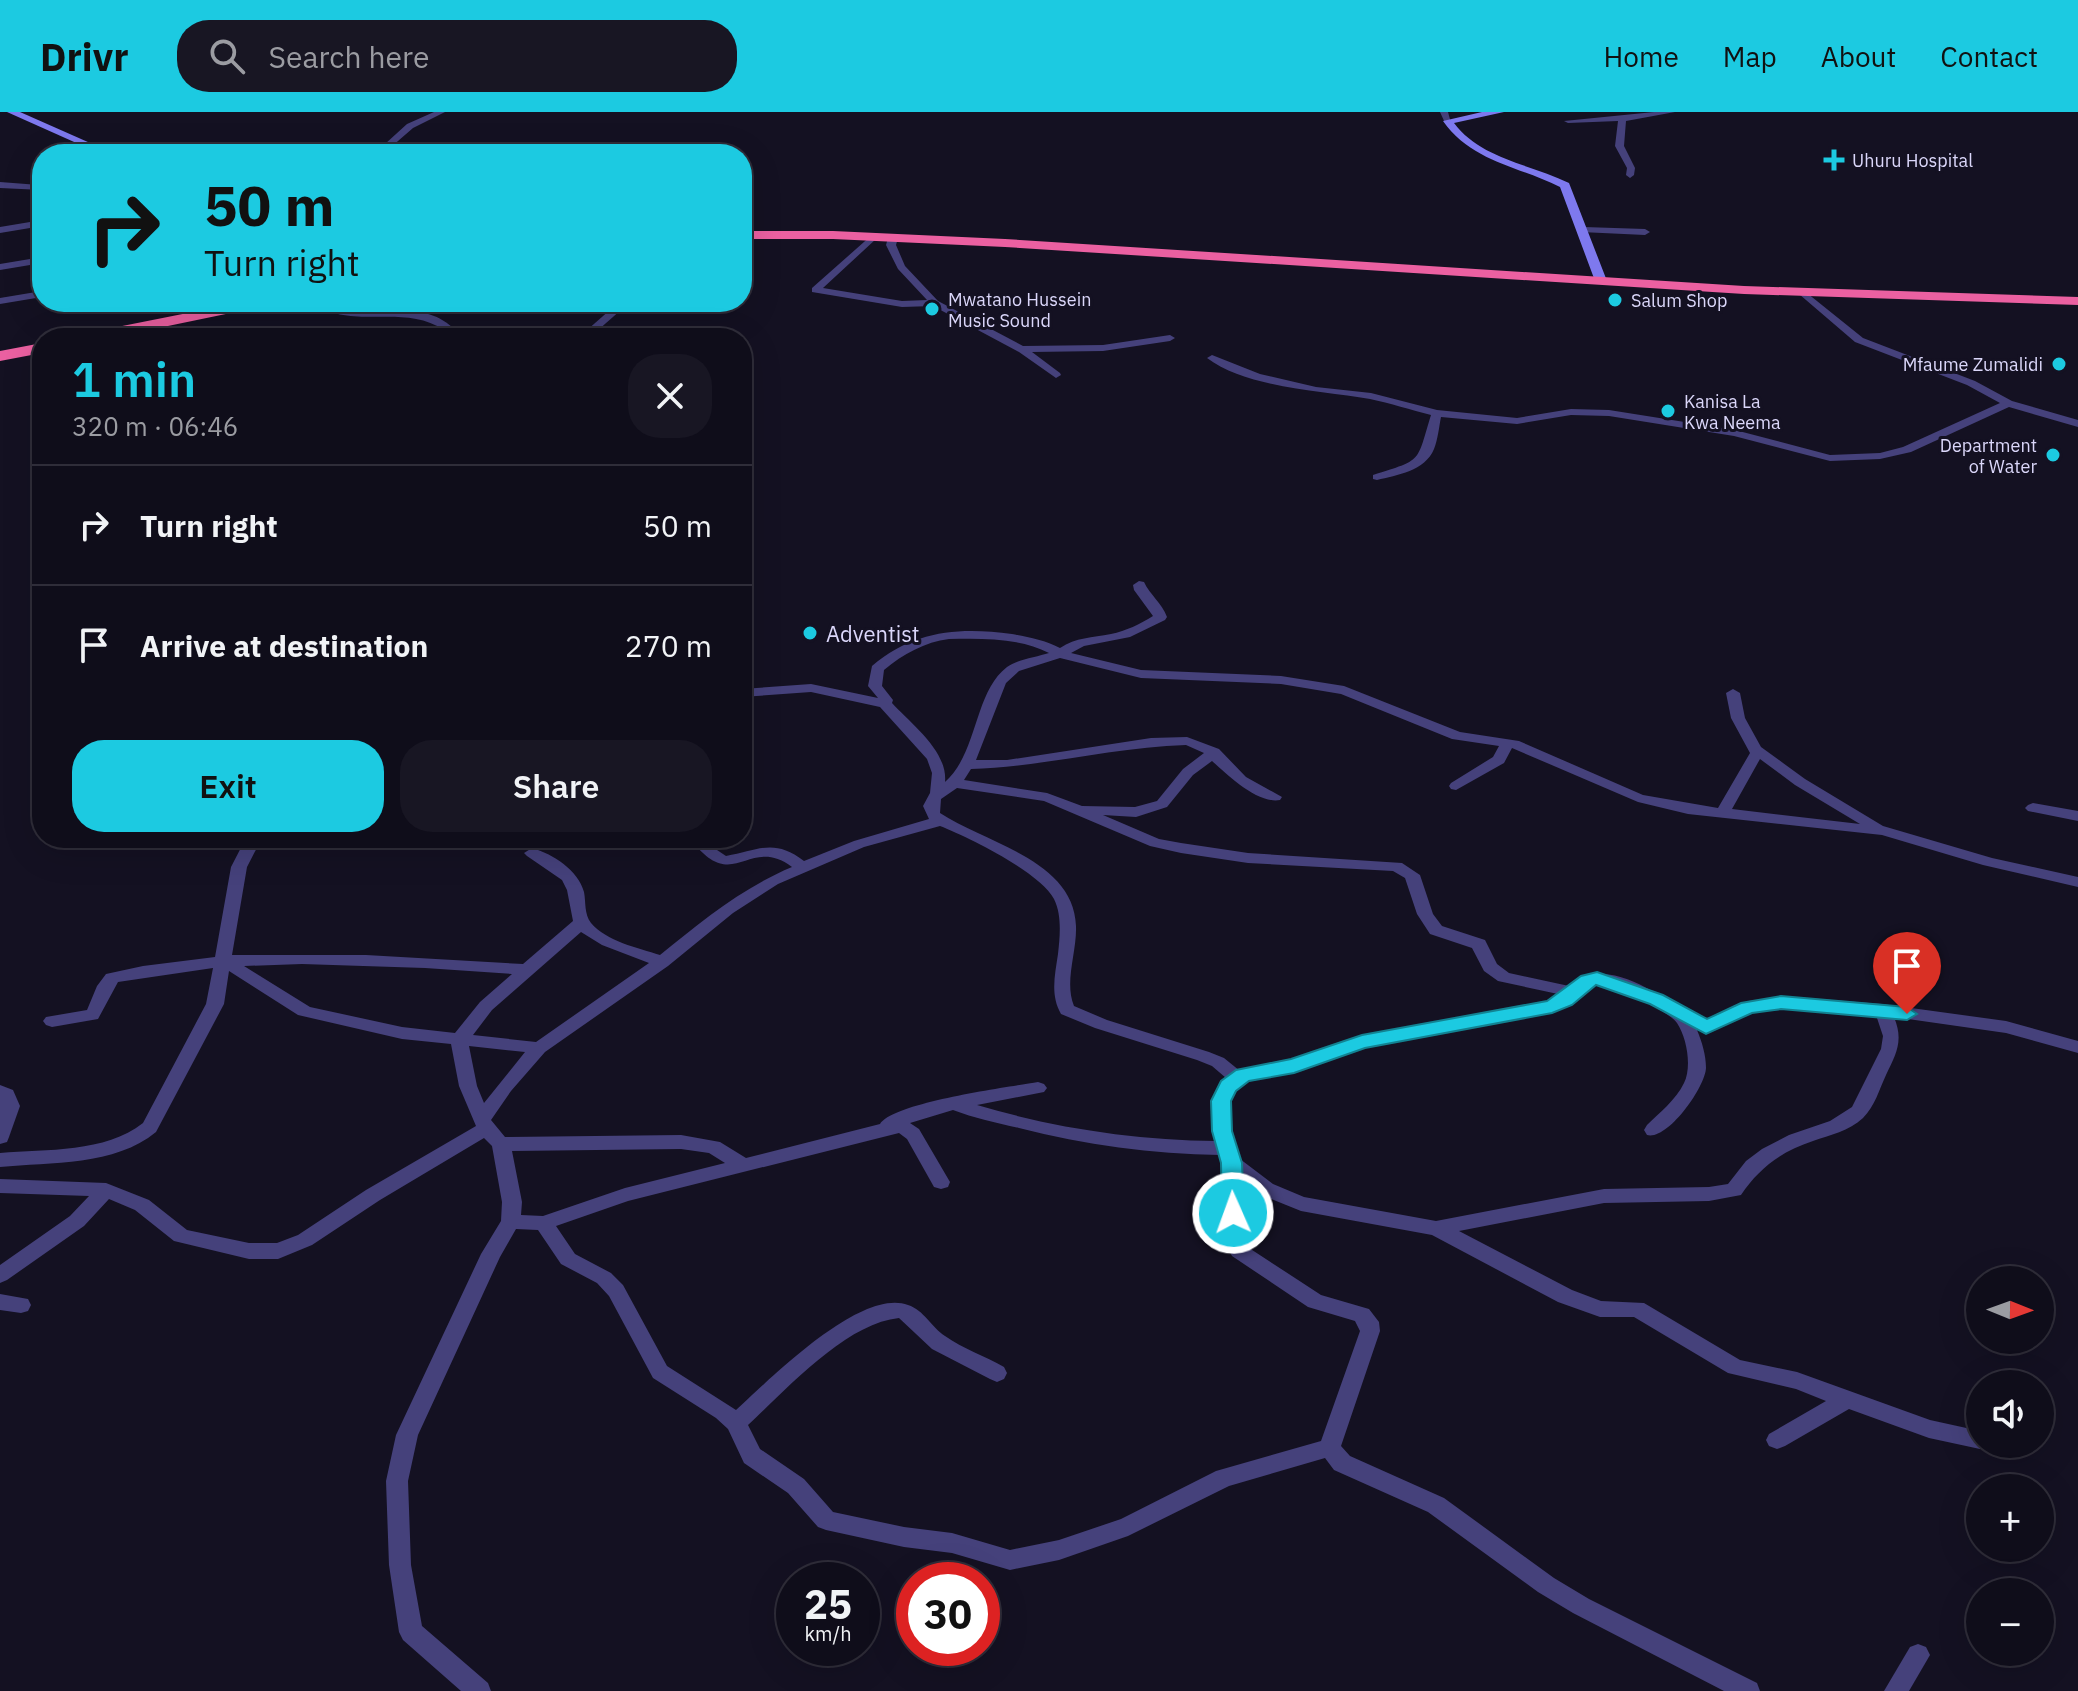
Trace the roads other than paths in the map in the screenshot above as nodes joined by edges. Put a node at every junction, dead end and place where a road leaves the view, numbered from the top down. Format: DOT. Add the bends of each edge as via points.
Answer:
graph roads {
  1 [pos="12,112"];
  2 [pos="441,112"];
  3 [pos="1499,112"];
  4 [pos="1671,112"];
  5 [pos="1446,116"];
  6 [pos="1622,118"];
  7 [pos="1568,121"];
  8 [pos="87,144"];
  9 [pos="389,144"];
  10 [pos="1630,175"];
  11 [pos="0,185"];
  12 [pos="32,189"];
  13 [pos="32,225"];
  14 [pos="0,230"];
  15 [pos="1584,230"];
  16 [pos="1645,232"];
  17 [pos="752,235"];
  18 [pos="873,237"];
  19 [pos="893,238"];
  20 [pos="32,262"];
  21 [pos="0,267"];
  22 [pos="1601,281"];
  23 [pos="1802,292"];
  24 [pos="32,296"];
  25 [pos="0,301"];
  26 [pos="2078,301"];
  27 [pos="935,303"];
  28 [pos="216,312"];
  29 [pos="339,312"];
  30 [pos="613,312"];
  31 [pos="136,328"];
  32 [pos="448,328"];
  33 [pos="595,328"];
  34 [pos="1170,338"];
  35 [pos="1021,349"];
  36 [pos="32,350"];
  37 [pos="0,356"];
  38 [pos="1212,358"];
  39 [pos="1056,375"];
  40 [pos="2008,403"];
  41 [pos="1437,413"];
  42 [pos="2078,424"];
  43 [pos="1377,477"];
  44 [pos="1139,585"];
  45 [pos="1060,654"];
  46 [pos="752,692"];
  47 [pos="1733,693"];
  48 [pos="885,704"];
  49 [pos="1508,742"];
  50 [pos="1757,750"];
  51 [pos="1214,752"];
  52 [pos="967,765"];
  53 [pos="954,783"];
  54 [pos="1456,786"];
  55 [pos="937,793"];
  56 [pos="1275,797"];
  57 [pos="2033,808"];
  58 [pos="1079,810"];
  59 [pos="1722,813"];
  60 [pos="2078,816"];
  61 [pos="940,821"];
  62 [pos="1883,831"];
  63 [pos="249,848"];
  64 [pos="705,848"];
  65 [pos="532,853"];
  66 [pos="803,868"];
  67 [pos="2078,882"];
  68 [pos="582,922"];
  69 [pos="223,960"];
  70 [pos="662,962"];
  71 [pos="524,970"];
  72 [pos="1573,992"];
  73 [pos="1882,1010"];
  74 [pos="1683,1016"];
  75 [pos="52,1021"];
  76 [pos="459,1040"];
  77 [pos="2078,1047"];
  78 [pos="539,1048"];
  79 [pos="1237,1078"];
  80 [pos="1038,1088"];
  81 [pos="0,1091"];
  82 [pos="955,1103"];
  83 [pos="880,1128"];
  84 [pos="490,1130"];
  85 [pos="1653,1130"];
  86 [pos="0,1137"];
  87 [pos="1230,1155"];
  88 [pos="0,1160"];
  89 [pos="746,1166"];
  90 [pos="941,1182"];
  91 [pos="0,1186"];
  92 [pos="106,1190"];
  93 [pos="511,1222"];
  94 [pos="544,1223"];
  95 [pos="1436,1228"];
  96 [pos="0,1275"];
  97 [pos="997,1373"];
  98 [pos="1847,1399"];
  99 [pos="736,1423"];
  100 [pos="1966,1437"];
  101 [pos="1777,1440"];
  102 [pos="1329,1448"];
  103 [pos="1918,1655"];
  104 [pos="479,1691"];
  105 [pos="1748,1691"];
  106 [pos="1896,1691"];
  1 -- 8 [label="street"];
  2 -- 9 [label="street" via="410,126"];
  3 -- 5 [label="street"];
  4 -- 6 [label="street"];
  5 -- 15 [label="street" via="1454,132 1472,147 1565,185"];
  6 -- 7 [label="street"];
  6 -- 10 [label="street" via="1618,149"];
  11 -- 12 [label="street"];
  13 -- 14 [label="street"];
  15 -- 16 [label="street"];
  15 -- 22 [label="street"];
  17 -- 18 [label="highway"];
  18 -- 19 [label="highway"];
  18 -- 27 [label="street" via="815,290 902,304"];
  19 -- 22 [label="highway"];
  19 -- 27 [label="street" via="901,267"];
  20 -- 21 [label="street"];
  22 -- 23 [label="highway"];
  23 -- 26 [label="highway"];
  23 -- 40 [label="street" via="1849,335"];
  24 -- 25 [label="street"];
  27 -- 35 [label="street"];
  28 -- 31 [label="highway"];
  29 -- 32 [label="street" via="430,316"];
  30 -- 33 [label="street"];
  34 -- 35 [label="street" via="1103,348"];
  35 -- 39 [label="street"];
  36 -- 37 [label="highway"];
  38 -- 41 [label="street" via="1294,385 1371,396"];
  40 -- 41 [label="street" via="1907,450 1847,459 1702,426 1609,413 1571,412 1517,421"];
  40 -- 42 [label="street"];
  41 -- 43 [label="street" via="1421,459"];
  44 -- 45 [label="street" via="1160,617 1117,637 1083,639"];
  45 -- 48 [label="street" via="1022,639 934,637 877,669 875,686"];
  45 -- 49 [label="street" via="1141,674 1336,688 1457,736"];
  45 -- 52 [label="street" via="1022,664 1006,675 996,687"];
  46 -- 48 [label="street" via="811,688"];
  47 -- 50 [label="street" via="1738,718"];
  48 -- 55 [label="street" via="934,758"];
  49 -- 54 [label="street" via="1499,760"];
  49 -- 59 [label="street" via="1626,794"];
  50 -- 59 [label="street"];
  50 -- 62 [label="street"];
  51 -- 52 [label="street" via="1192,742 1166,741"];
  51 -- 56 [label="street" via="1241,780"];
  51 -- 58 [label="street" via="1159,806 1136,812"];
  52 -- 53 [label="street"];
  53 -- 55 [label="street"];
  53 -- 58 [label="street" via="1047,797"];
  55 -- 61 [label="street" via="931,808"];
  57 -- 60 [label="street"];
  58 -- 72 [label="street" via="1155,843 1181,848 1401,868 1412,875 1436,930 1479,944 1490,967 1504,977"];
  59 -- 62 [label="street"];
  61 -- 66 [label="street" via="874,839"];
  61 -- 79 [label="street" via="1041,876 1059,893 1069,928 1062,997 1067,1010 1199,1054"];
  62 -- 67 [label="street"];
  63 -- 69 [label="street" via="239,867"];
  64 -- 66 [label="street" via="719,860 775,852"];
  65 -- 68 [label="street" via="570,878"];
  66 -- 70 [label="street" via="727,909"];
  68 -- 70 [label="street" via="611,942"];
  68 -- 71 [label="street"];
  69 -- 71 [label="street" via="466,963"];
  69 -- 75 [label="street" via="112,978 92,1015"];
  69 -- 76 [label="street" via="304,1011 381,1030"];
  69 -- 88 [label="street" via="212,1013 141,1137 108,1148"];
  70 -- 78 [label="street"];
  71 -- 76 [label="street"];
  72 -- 74 [label="street" via="1588,981 1606,980"];
  72 -- 79 [label="street" via="1552,1007 1362,1041 1294,1066"];
  73 -- 74 [label="street" via="1781,1003 1748,1007 1708,1027"];
  73 -- 77 [label="street" via="2020,1030"];
  73 -- 95 [label="street" via="1892,1048 1863,1106 1848,1121 1765,1155 1732,1190 1604,1196"];
  74 -- 85 [label="street" via="1698,1075 1687,1096"];
  76 -- 78 [label="street"];
  76 -- 84 [label="street" via="468,1086"];
  78 -- 84 [label="street" via="505,1087"];
  79 -- 87 [label="street" via="1221,1101"];
  80 -- 82 [label="street"];
  81 -- 86 [label="street" via="11,1106"];
  82 -- 83 [label="street"];
  82 -- 87 [label="street" via="1089,1139"];
  83 -- 89 [label="street"];
  83 -- 90 [label="street" via="908,1129"];
  84 -- 89 [label="street" via="681,1142 713,1147"];
  84 -- 92 [label="street" via="278,1251 249,1251 181,1236 142,1205"];
  84 -- 93 [label="street" via="512,1202"];
  87 -- 95 [label="street" via="1266,1189 1301,1204"];
  87 -- 102 [label="street" via="1231,1236 1239,1251 1315,1301 1369,1322"];
  89 -- 94 [label="street" via="625,1195"];
  91 -- 92 [label="street"];
  92 -- 96 [label="street" via="77,1221"];
  93 -- 94 [label="street"];
  93 -- 104 [label="street" via="407,1435 397,1481 400,1565 411,1632"];
  94 -- 99 [label="street" via="568,1259 612,1285 660,1372"];
  95 -- 98 [label="street" via="1565,1296 1600,1309 1637,1309 1729,1365"];
  97 -- 99 [label="street" via="936,1341 904,1312 888,1311 833,1338"];
  98 -- 100 [label="street"];
  98 -- 101 [label="street"];
  99 -- 102 [label="street" via="752,1456 796,1486 826,1520 952,1543 1010,1560 1128,1526 1224,1478"];
  102 -- 105 [label="street" via="1342,1463 1436,1505 1581,1606"];
  103 -- 106 [label="street"];
}
